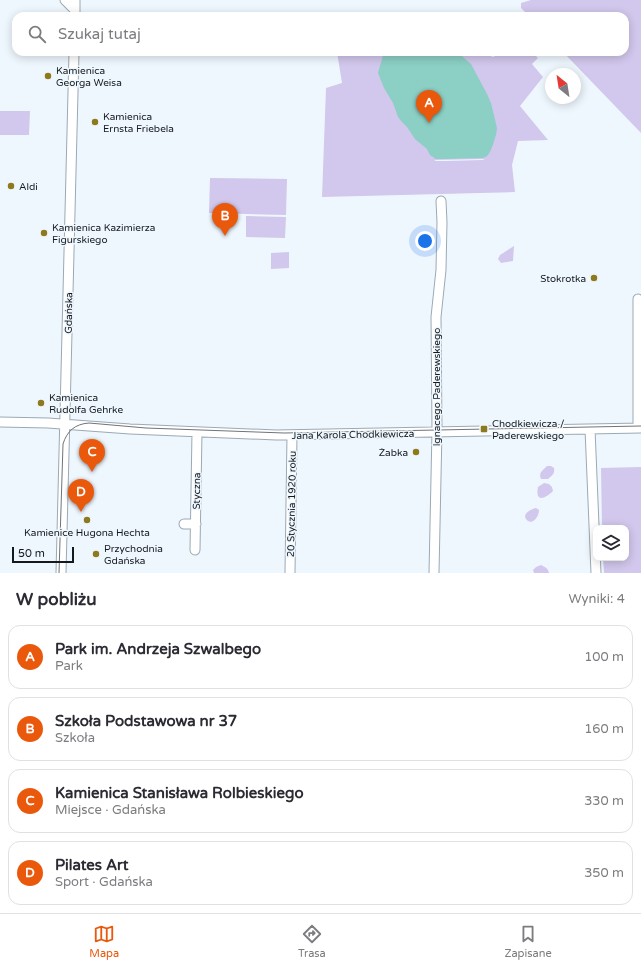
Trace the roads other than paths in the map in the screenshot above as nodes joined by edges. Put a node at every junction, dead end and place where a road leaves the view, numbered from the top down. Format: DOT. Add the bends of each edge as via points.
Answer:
graph roads {
  1 [pos="65,0"];
  2 [pos="75,0"];
  3 [pos="74,12"];
  4 [pos="75,12"];
  5 [pos="74,56"];
  6 [pos="441,201"];
  7 [pos="639,302"];
  8 [pos="0,422"];
  9 [pos="65,424"];
  10 [pos="640,428"];
  11 [pos="590,429"];
  12 [pos="197,432"];
  13 [pos="437,432"];
  14 [pos="292,435"];
  15 [pos="184,524"];
  16 [pos="196,524"];
  17 [pos="195,550"];
  18 [pos="61,573"];
  19 [pos="290,573"];
  20 [pos="434,573"];
  21 [pos="596,573"];
  1 -- 3 [label="street"];
  2 -- 4 [label="street"];
  5 -- 9 [label="street, Gdańska"];
  6 -- 13 [label="street, Ignacego Paderewskiego" via="441,270 436,322"];
  7 -- 10 [label="street"];
  8 -- 9 [label="street, Jana Karola Chodkiewicza"];
  9 -- 12 [label="street, Jana Karola Chodkiewicza"];
  9 -- 18 [label="street, Gdańska"];
  10 -- 11 [label="street, Jana Karola Chodkiewicza"];
  11 -- 13 [label="street, Jana Karola Chodkiewicza"];
  11 -- 21 [label="street"];
  12 -- 14 [label="street, Jana Karola Chodkiewicza"];
  12 -- 16 [label="street, Styczna"];
  13 -- 14 [label="street, Jana Karola Chodkiewicza"];
  13 -- 20 [label="street, Ignacego Paderewskiego"];
  14 -- 19 [label="street, 20 Stycznia 1920 roku"];
  15 -- 16 [label="street"];
  16 -- 17 [label="street, Styczna"];
}
